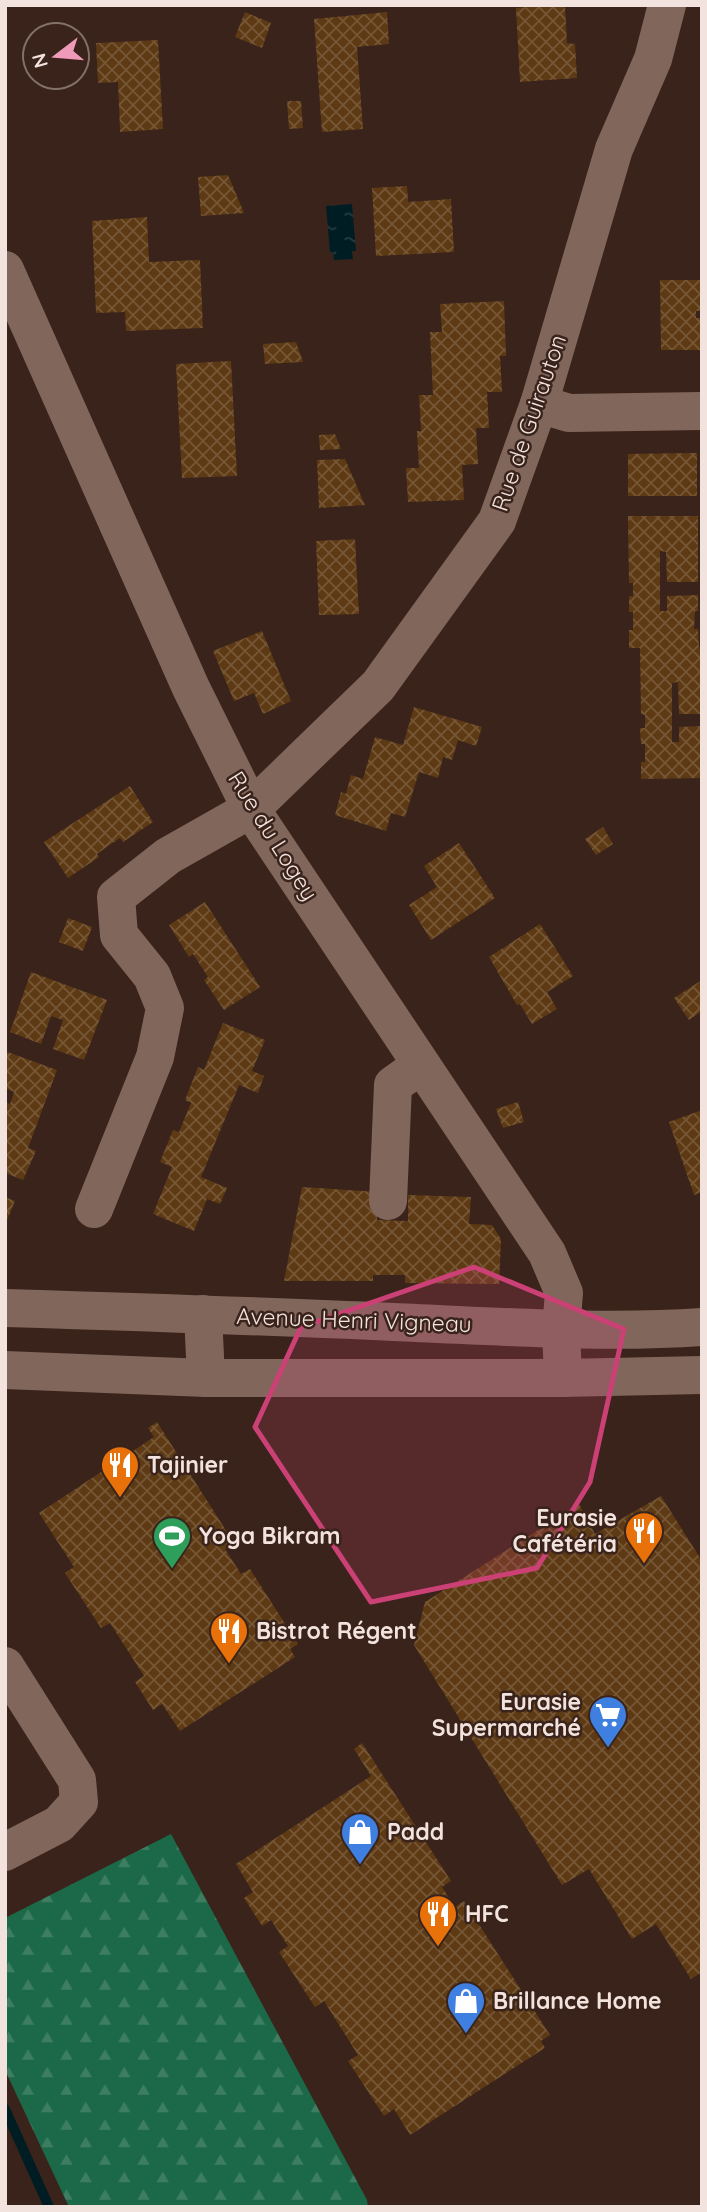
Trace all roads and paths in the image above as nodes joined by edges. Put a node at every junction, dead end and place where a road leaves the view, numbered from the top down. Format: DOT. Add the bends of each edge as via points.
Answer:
graph roads {
  1 [pos="667,5"];
  2 [pos="5,270"];
  3 [pos="540,404"];
  4 [pos="702,411"];
  5 [pos="251,809"];
  6 [pos="421,1065"];
  7 [pos="388,1201"];
  8 [pos="94,1209"];
  9 [pos="5,1308"];
  10 [pos="203,1314"];
  11 [pos="702,1327"];
  12 [pos="561,1329"];
  13 [pos="5,1370"];
  14 [pos="702,1375"];
  15 [pos="206,1378"];
  16 [pos="563,1378"];
  17 [pos="5,1667"];
  18 [pos="5,1852"];
  1 -- 3 [label="street, Rue de Guirauton" via="653,59 614,149"];
  2 -- 5 [label="street, Rue du Logey" via="191,688"];
  3 -- 4 [label="street" via="569,413"];
  3 -- 5 [label="street, Rue de Guirauton" via="497,521 378,686"];
  5 -- 6 [label="street, Rue du Logey"];
  5 -- 8 [label="street, Rue de Guirauton" via="168,856 116,897 119,935 152,976 165,1008 155,1057"];
  6 -- 7 [label="street" via="393,1085"];
  6 -- 12 [label="street, Rue du Logey" via="547,1253 564,1293"];
  9 -- 10 [label="street, Avenue Henri Vigneau"];
  10 -- 12 [label="street, Avenue Henri Vigneau"];
  10 -- 15 [label="street"];
  11 -- 12 [label="street, Avenue Henri Vigneau"];
  12 -- 16 [label="street, Rue du Logey"];
  13 -- 15 [label="street"];
  14 -- 16 [label="street"];
  15 -- 16 [label="street"];
  17 -- 18 [label="street" via="78,1780 79,1802 58,1824"];
}
